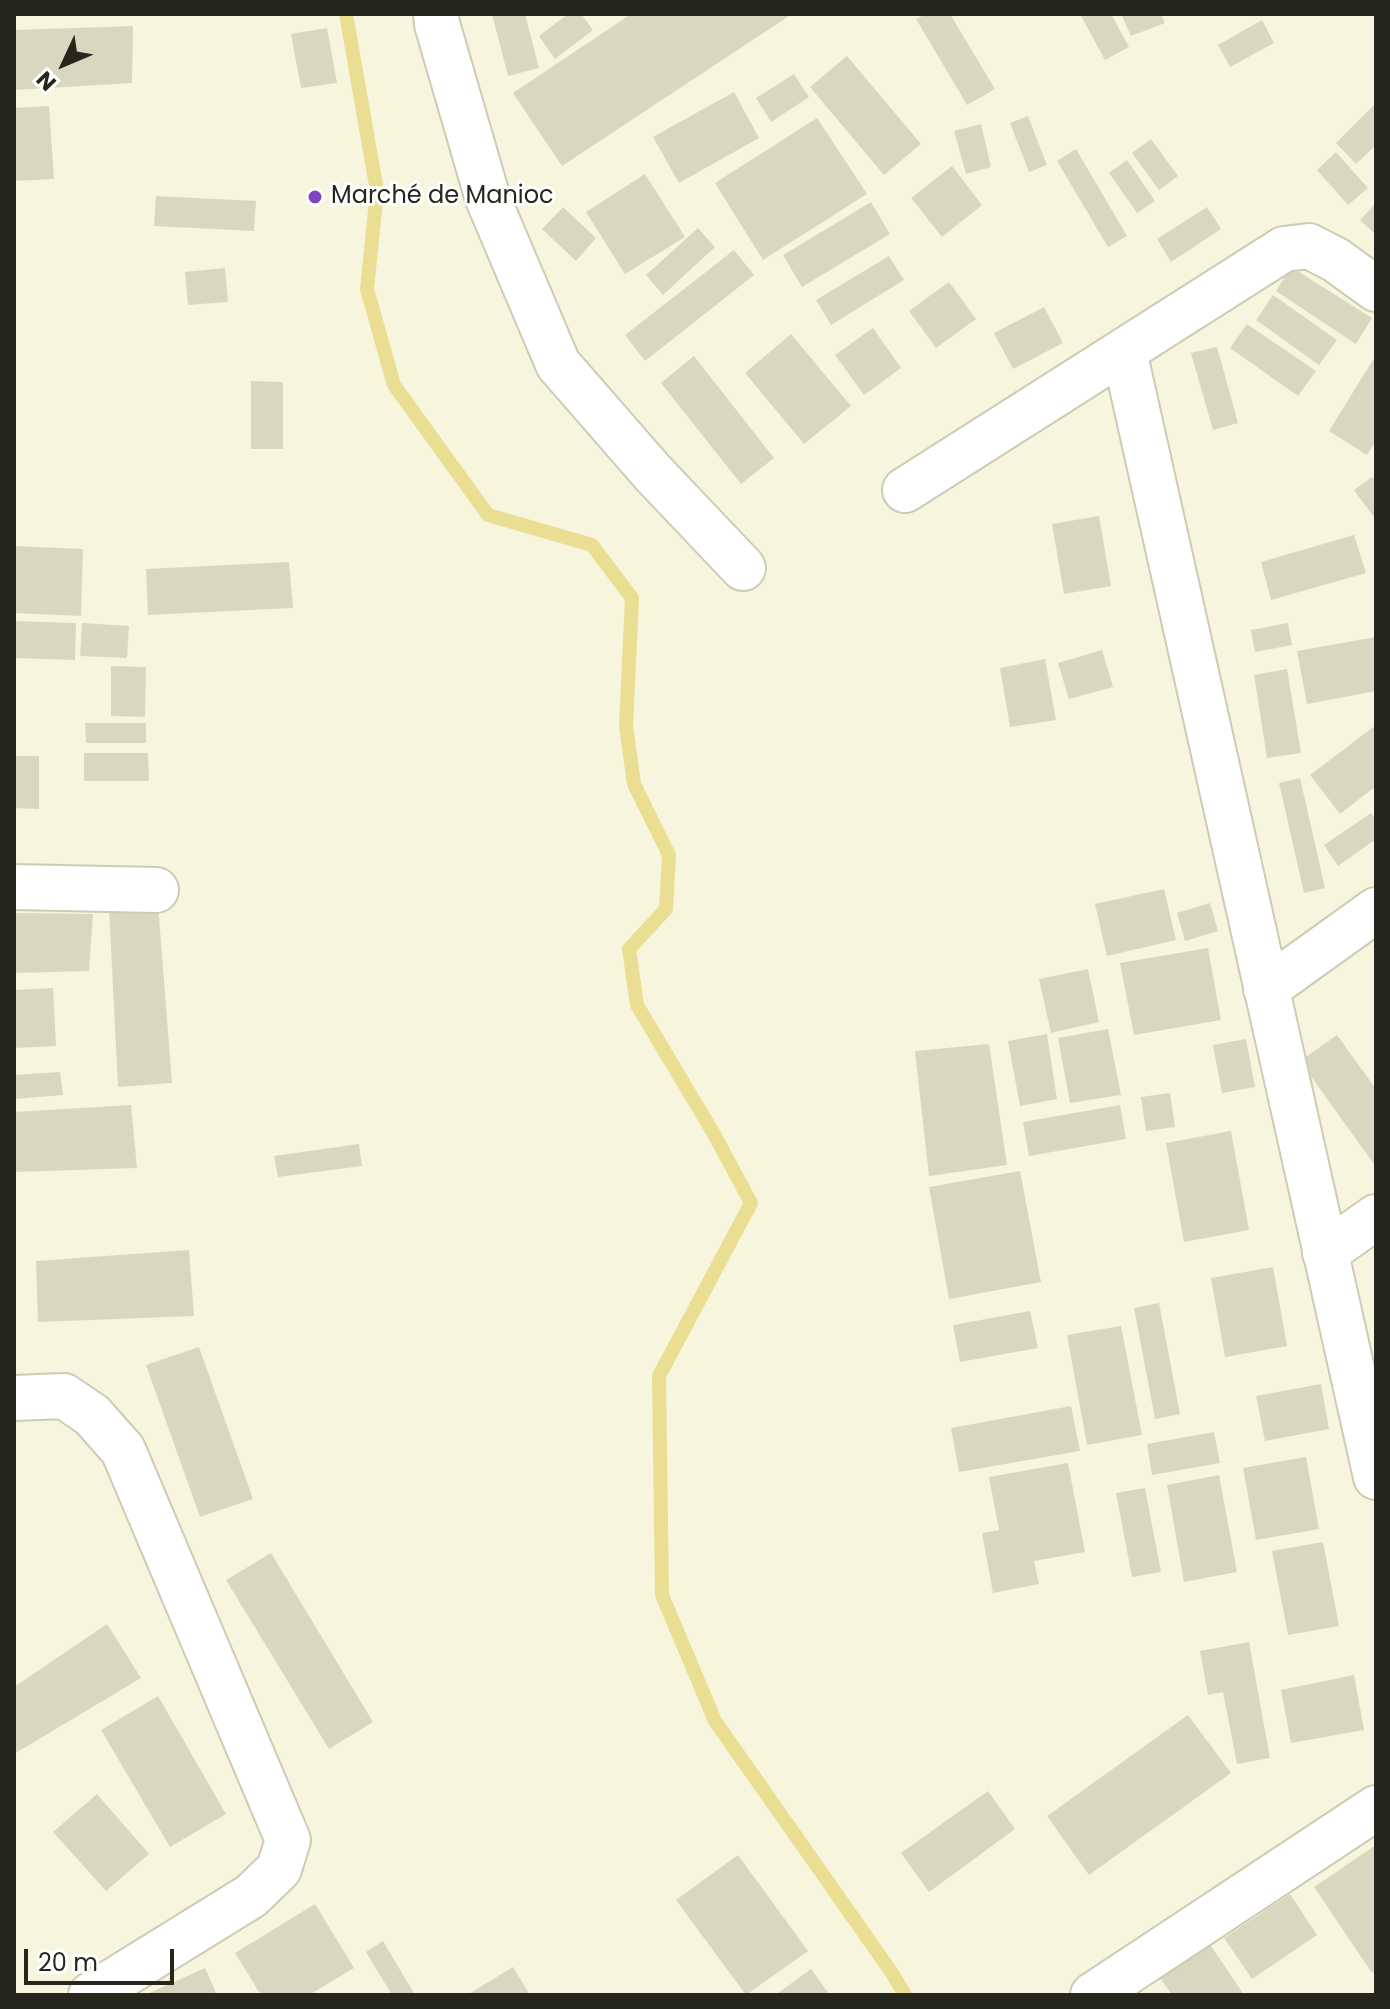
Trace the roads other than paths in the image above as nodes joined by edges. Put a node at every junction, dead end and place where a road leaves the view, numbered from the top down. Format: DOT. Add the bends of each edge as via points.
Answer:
graph roads {
  1 [pos="436,14"];
  2 [pos="1376,289"];
  3 [pos="1124,351"];
  4 [pos="905,490"];
  5 [pos="743,568"];
  6 [pos="14,887"];
  7 [pos="156,890"];
  8 [pos="1376,910"];
  9 [pos="1266,989"];
  10 [pos="1376,1217"];
  11 [pos="1325,1253"];
  12 [pos="14,1398"];
  13 [pos="1376,1477"];
  14 [pos="1376,1808"];
  15 [pos="1103,1992"];
  16 [pos="91,1995"];
  1 -- 5 [label="street" via="488,199 558,364"];
  2 -- 3 [label="street" via="1309,246 1284,249"];
  3 -- 4 [label="street"];
  3 -- 9 [label="street"];
  6 -- 7 [label="street"];
  8 -- 9 [label="street"];
  9 -- 11 [label="street"];
  10 -- 11 [label="street"];
  11 -- 13 [label="street"];
  12 -- 16 [label="street" via="64,1396 92,1415 123,1450 288,1840 279,1869 251,1896"];
  14 -- 15 [label="street"];
}
